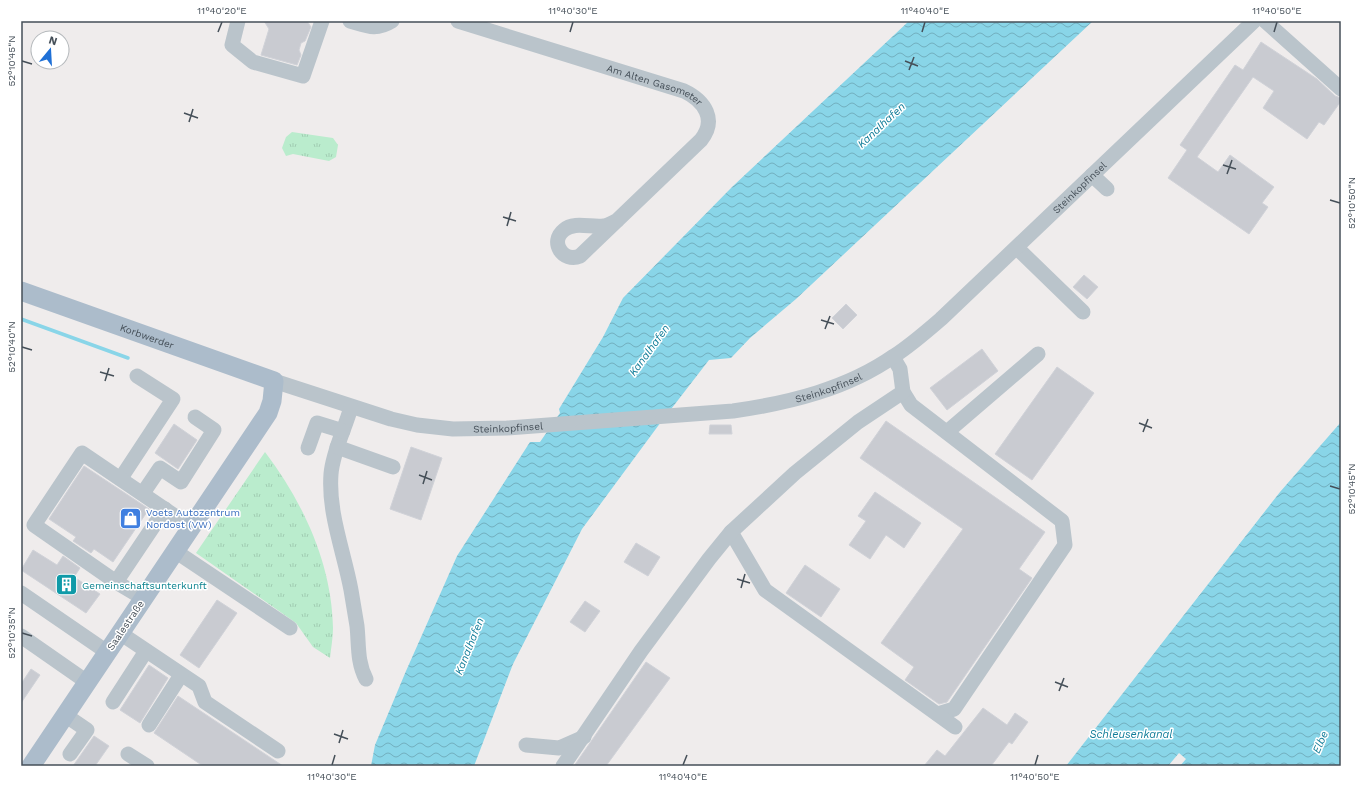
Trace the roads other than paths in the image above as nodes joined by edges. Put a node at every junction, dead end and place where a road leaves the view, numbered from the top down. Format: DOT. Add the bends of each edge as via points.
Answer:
graph roads {
  1 [pos="238,21"];
  2 [pos="322,21"];
  3 [pos="350,21"];
  4 [pos="392,21"];
  5 [pos="458,21"];
  6 [pos="1254,21"];
  7 [pos="1265,21"];
  8 [pos="1341,89"];
  9 [pos="1092,175"];
  10 [pos="1107,189"];
  11 [pos="618,220"];
  12 [pos="1017,248"];
  13 [pos="21,291"];
  14 [pos="1083,312"];
  15 [pos="1038,354"];
  16 [pos="893,357"];
  17 [pos="137,376"];
  18 [pos="274,381"];
  19 [pos="903,392"];
  20 [pos="351,407"];
  21 [pos="195,417"];
  22 [pos="343,431"];
  23 [pos="947,432"];
  24 [pos="337,447"];
  25 [pos="308,448"];
  26 [pos="393,466"];
  27 [pos="121,478"];
  28 [pos="142,493"];
  29 [pos="165,508"];
  30 [pos="191,527"];
  31 [pos="731,532"];
  32 [pos="175,551"];
  33 [pos="116,582"];
  34 [pos="21,593"];
  35 [pos="143,598"];
  36 [pos="290,628"];
  37 [pos="120,633"];
  38 [pos="21,636"];
  39 [pos="146,651"];
  40 [pos="107,652"];
  41 [pos="181,675"];
  42 [pos="366,680"];
  43 [pos="87,682"];
  44 [pos="113,702"];
  45 [pos="938,714"];
  46 [pos="65,715"];
  47 [pos="149,725"];
  48 [pos="955,727"];
  49 [pos="584,737"];
  50 [pos="526,745"];
  51 [pos="278,751"];
  52 [pos="70,754"];
  53 [pos="128,754"];
  54 [pos="31,766"];
  55 [pos="147,766"];
  56 [pos="563,766"];
  1 -- 2 [label="street" via="232,45 253,62 303,76"];
  3 -- 4 [label="street" via="375,28"];
  5 -- 11 [label="street, Am Alten Gasometer" via="684,91 699,100 709,122 704,136"];
  6 -- 9 [label="street, Steinkopfinsel"];
  7 -- 8 [label="street"];
  9 -- 10 [label="street"];
  9 -- 12 [label="street, Steinkopfinsel"];
  12 -- 14 [label="street"];
  12 -- 16 [label="street, Steinkopfinsel" via="942,318"];
  13 -- 18 [label="main road, Korbwerder"];
  15 -- 23 [label="street"];
  16 -- 19 [label="street" via="900,369"];
  16 -- 20 [label="street, Steinkopfinsel" via="845,383 795,400 733,411 467,429 391,419"];
  17 -- 27 [label="street" via="173,399"];
  18 -- 20 [label="street, Steinkopfinsel"];
  18 -- 30 [label="main road, Saalestraße" via="268,413"];
  19 -- 23 [label="street" via="911,405"];
  19 -- 31 [label="street" via="858,422 795,473"];
  20 -- 22 [label="street"];
  21 -- 28 [label="street" via="214,430 181,482 160,468"];
  22 -- 24 [label="street"];
  22 -- 25 [label="street" via="317,422"];
  23 -- 45 [label="street" via="1062,521 1065,545 954,709"];
  24 -- 26 [label="street"];
  24 -- 42 [label="street" via="332,464 333,508 354,606 360,663"];
  27 -- 28 [label="street"];
  27 -- 33 [label="street" via="82,453 34,525"];
  28 -- 29 [label="street"];
  29 -- 30 [label="street"];
  29 -- 33 [label="street"];
  30 -- 32 [label="main road, Saalestraße"];
  31 -- 45 [label="street" via="765,590"];
  31 -- 49 [label="street" via="641,651"];
  32 -- 35 [label="main road, Saalestraße"];
  32 -- 36 [label="street"];
  33 -- 35 [label="street"];
  34 -- 40 [label="street"];
  35 -- 37 [label="main road, Saalestraße"];
  37 -- 39 [label="street"];
  37 -- 40 [label="main road, Saalestraße"];
  38 -- 43 [label="street"];
  39 -- 41 [label="street"];
  39 -- 44 [label="street"];
  40 -- 43 [label="main road, Saalestraße"];
  41 -- 47 [label="street"];
  41 -- 51 [label="street" via="199,686 206,702"];
  43 -- 46 [label="main road, Saalestraße"];
  45 -- 48 [label="street"];
  46 -- 52 [label="street" via="87,730"];
  46 -- 54 [label="main road, Saalestraße"];
  49 -- 50 [label="street" via="559,748"];
  49 -- 56 [label="street"];
  53 -- 55 [label="street"];
}
